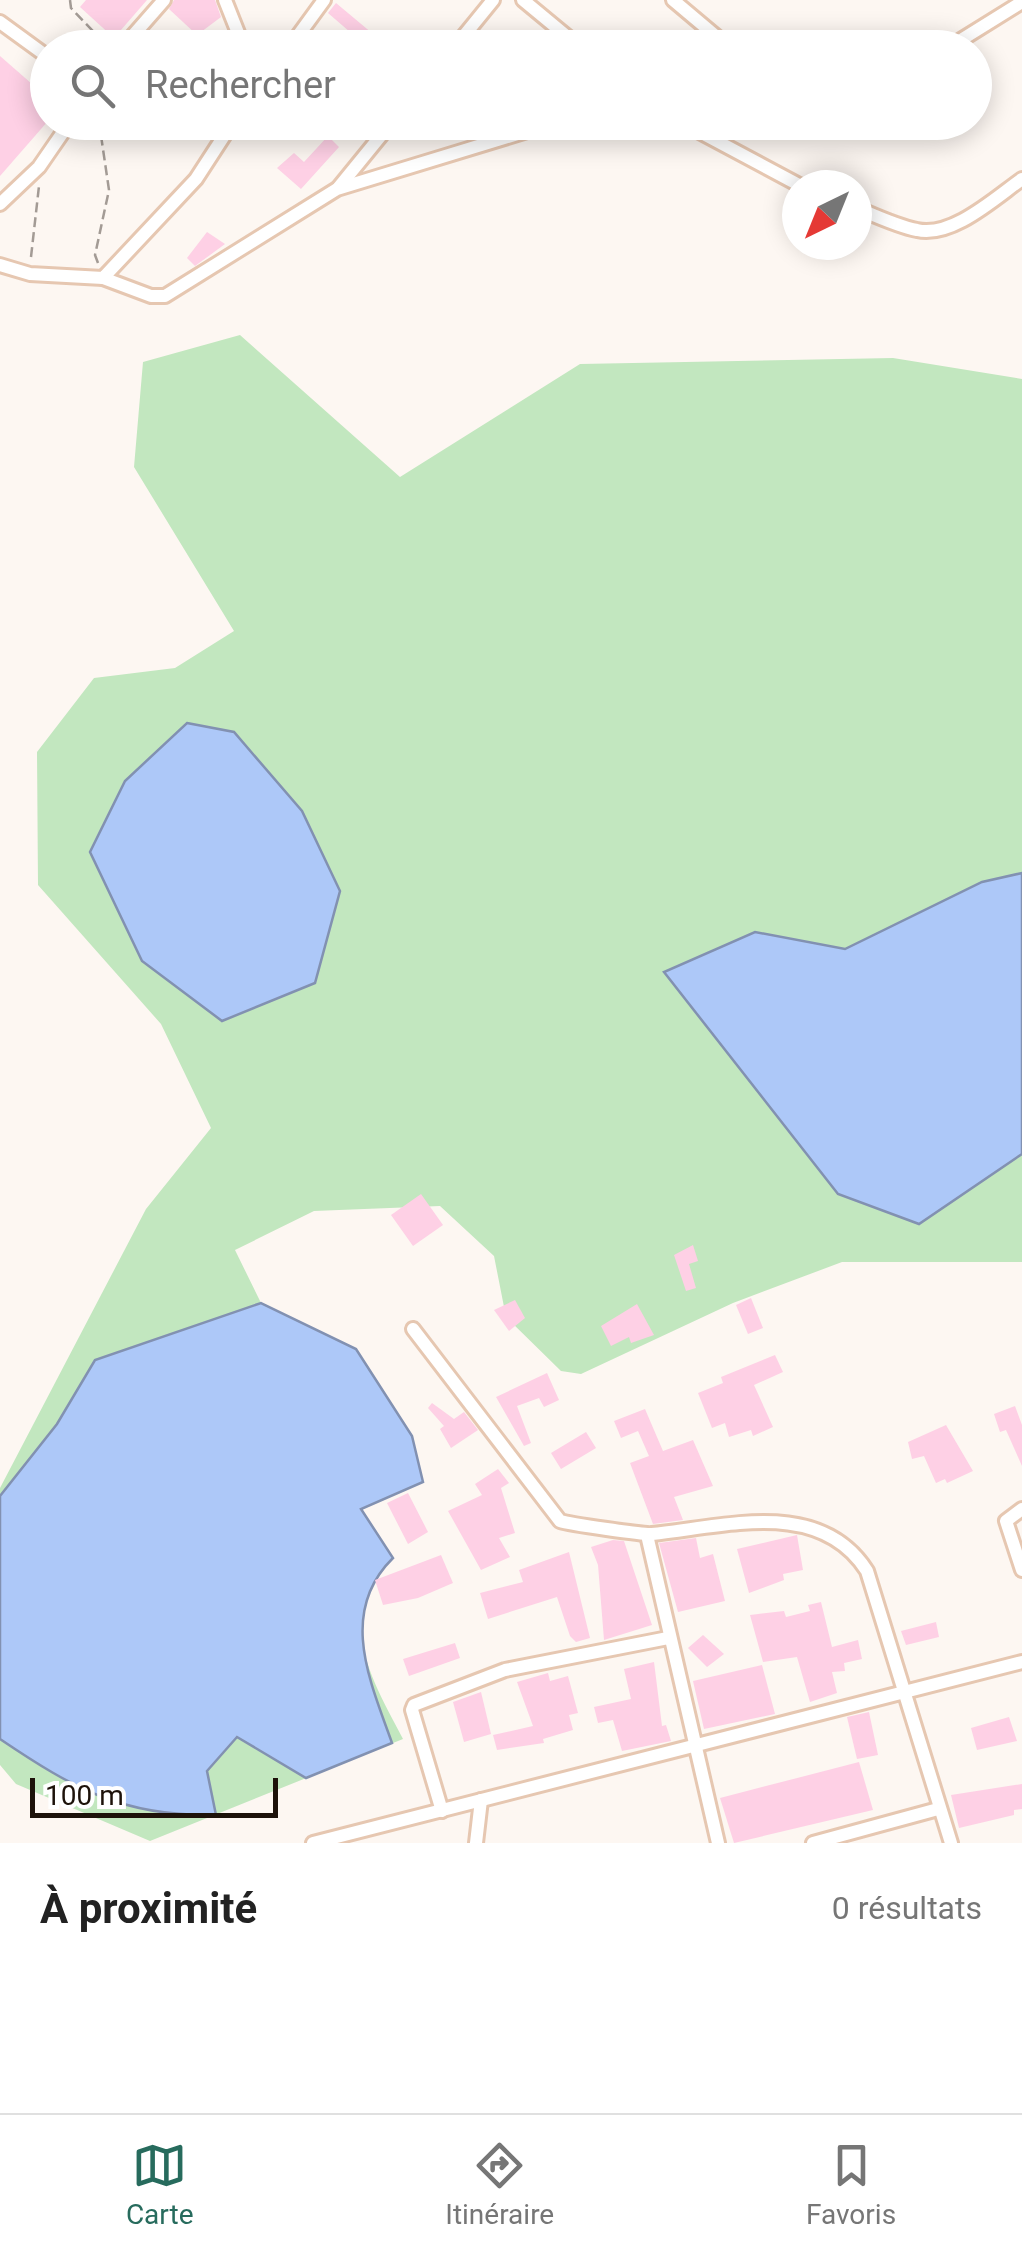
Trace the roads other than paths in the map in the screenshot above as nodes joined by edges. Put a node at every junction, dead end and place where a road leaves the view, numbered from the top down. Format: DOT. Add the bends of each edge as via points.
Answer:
graph roads {
  1 [pos="164,0"];
  2 [pos="225,0"];
  3 [pos="324,0"];
  4 [pos="493,0"];
  5 [pos="523,0"];
  6 [pos="673,0"];
  7 [pos="1022,2"];
  8 [pos="0,22"];
  9 [pos="138,30"];
  10 [pos="237,30"];
  11 [pos="302,30"];
  12 [pos="469,30"];
  13 [pos="560,30"];
  14 [pos="709,30"];
  15 [pos="977,30"];
  16 [pos="30,44"];
  17 [pos="58,140"];
  18 [pos="222,140"];
  19 [pos="377,140"];
  20 [pos="497,140"];
  21 [pos="718,140"];
  22 [pos="782,176"];
  23 [pos="1022,180"];
  24 [pos="337,189"];
  25 [pos="0,204"];
  26 [pos="872,214"];
  27 [pos="0,265"];
  28 [pos="103,278"];
  29 [pos="413,1330"];
  30 [pos="1022,1508"];
  31 [pos="647,1535"];
  32 [pos="1022,1570"];
  33 [pos="668,1638"];
  34 [pos="1022,1662"];
  35 [pos="905,1693"];
  36 [pos="693,1748"];
  37 [pos="481,1800"];
  38 [pos="938,1809"];
  39 [pos="442,1811"];
  40 [pos="845,1839"];
  41 [pos="313,1843"];
  42 [pos="476,1843"];
  43 [pos="718,1843"];
  44 [pos="814,1843"];
  45 [pos="951,1843"];
  1 -- 9 [label="street"];
  2 -- 10 [label="street"];
  3 -- 11 [label="street"];
  4 -- 12 [label="street"];
  5 -- 13 [label="street"];
  6 -- 14 [label="street"];
  7 -- 15 [label="street"];
  8 -- 16 [label="street"];
  17 -- 25 [label="street"];
  18 -- 28 [label="street" via="196,179"];
  19 -- 24 [label="street"];
  20 -- 24 [label="street"];
  21 -- 22 [label="street"];
  23 -- 26 [label="street" via="939,229 921,232"];
  24 -- 28 [label="street" via="165,296"];
  27 -- 28 [label="street" via="30,274"];
  29 -- 31 [label="street" via="553,1516 570,1525"];
  30 -- 32 [label="street" via="1006,1521"];
  31 -- 33 [label="street"];
  31 -- 35 [label="street" via="763,1522 842,1540 867,1571"];
  33 -- 36 [label="street"];
  33 -- 39 [label="street" via="505,1670 414,1705"];
  34 -- 35 [label="street"];
  35 -- 36 [label="street"];
  35 -- 38 [label="street"];
  36 -- 37 [label="street"];
  36 -- 43 [label="street"];
  37 -- 39 [label="street"];
  37 -- 42 [label="street"];
  38 -- 40 [label="street"];
  38 -- 45 [label="street"];
  39 -- 41 [label="street"];
  40 -- 44 [label="street"];
}
